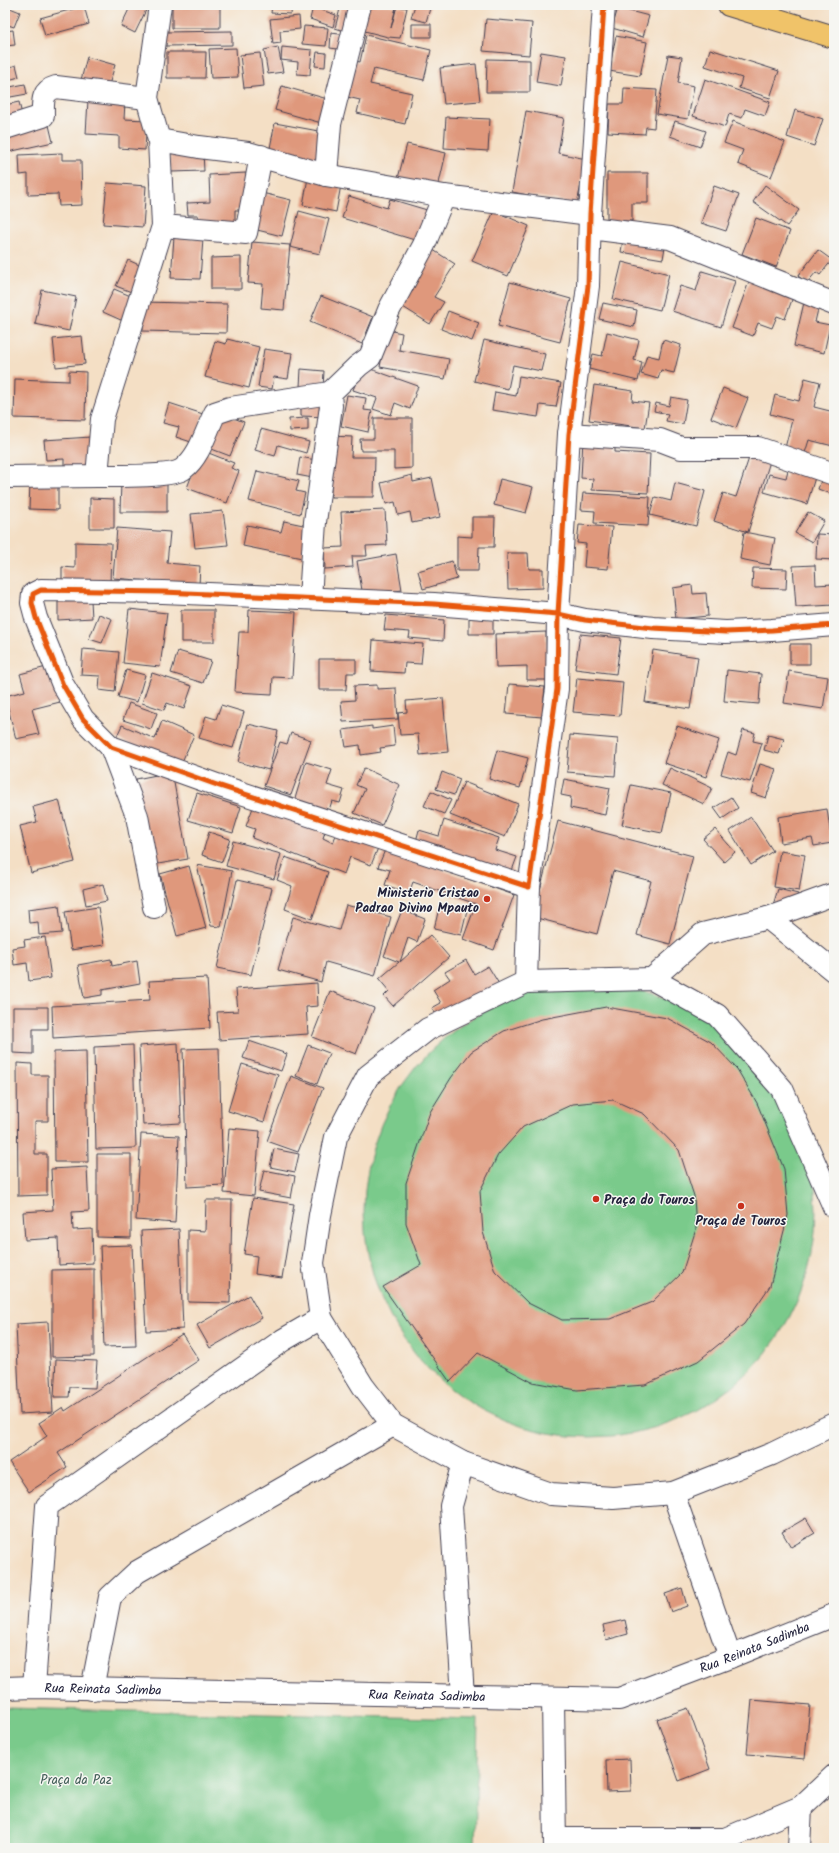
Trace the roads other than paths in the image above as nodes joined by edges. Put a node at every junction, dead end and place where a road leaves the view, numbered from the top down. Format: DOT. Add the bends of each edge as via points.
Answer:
graph roads {
  1 [pos="160,5"];
  2 [pos="360,5"];
  3 [pos="604,5"];
  4 [pos="729,5"];
  5 [pos="834,37"];
  6 [pos="147,98"];
  7 [pos="5,128"];
  8 [pos="159,140"];
  9 [pos="261,156"];
  10 [pos="326,175"];
  11 [pos="444,196"];
  12 [pos="590,221"];
  13 [pos="163,226"];
  14 [pos="834,304"];
  15 [pos="330,393"];
  16 [pos="569,434"];
  17 [pos="834,474"];
  18 [pos="97,476"];
  19 [pos="5,477"];
  20 [pos="310,598"];
  21 [pos="558,614"];
  22 [pos="834,625"];
  23 [pos="111,748"];
  24 [pos="529,887"];
  25 [pos="834,894"];
  26 [pos="154,907"];
  27 [pos="768,918"];
  28 [pos="834,971"];
  29 [pos="652,979"];
  30 [pos="526,982"];
  31 [pos="834,1207"];
  32 [pos="321,1318"];
  33 [pos="834,1424"];
  34 [pos="393,1425"];
  35 [pos="463,1463"];
  36 [pos="673,1493"];
  37 [pos="834,1615"];
  38 [pos="730,1657"];
  39 [pos="34,1687"];
  40 [pos="5,1688"];
  41 [pos="92,1689"];
  42 [pos="463,1696"];
  43 [pos="553,1698"];
  44 [pos="834,1776"];
  45 [pos="801,1807"];
  46 [pos="555,1843"];
  47 [pos="642,1844"];
  48 [pos="724,1844"];
  49 [pos="799,1848"];
  1 -- 6 [label="street"];
  2 -- 10 [label="street" via="330,124"];
  3 -- 12 [label="street"];
  4 -- 5 [label="main road"];
  6 -- 7 [label="street" via="56,87 48,89 44,96 42,116"];
  6 -- 8 [label="street"];
  8 -- 9 [label="street"];
  8 -- 13 [label="street"];
  9 -- 10 [label="street"];
  9 -- 13 [label="street" via="246,233"];
  10 -- 11 [label="street"];
  11 -- 12 [label="street"];
  11 -- 15 [label="street" via="424,245 389,310 370,357"];
  12 -- 14 [label="street" via="670,238"];
  12 -- 16 [label="street" via="588,286"];
  13 -- 18 [label="street" via="102,418"];
  15 -- 18 [label="street" via="230,408 215,413 195,456 182,470 166,474"];
  15 -- 20 [label="street" via="331,406 315,522"];
  16 -- 17 [label="street" via="660,440 681,448 758,448"];
  16 -- 21 [label="street"];
  18 -- 19 [label="street"];
  20 -- 21 [label="street"];
  20 -- 23 [label="street" via="162,592 37,591 33,594 32,603 63,685 83,719"];
  21 -- 22 [label="street" via="653,628 726,632"];
  21 -- 24 [label="street" via="557,689"];
  23 -- 24 [label="street"];
  23 -- 26 [label="street" via="137,816"];
  24 -- 30 [label="street"];
  25 -- 27 [label="street"];
  27 -- 28 [label="street"];
  27 -- 29 [label="street" via="703,934"];
  29 -- 30 [label="street"];
  29 -- 31 [label="street" via="717,1015 782,1089"];
  30 -- 32 [label="street" via="428,1030 368,1076 336,1137 320,1214 312,1263"];
  32 -- 34 [label="street" via="363,1386"];
  32 -- 39 [label="street" via="283,1340 47,1506"];
  33 -- 36 [label="street" via="772,1454"];
  34 -- 35 [label="street"];
  34 -- 41 [label="street" via="138,1572 110,1597"];
  35 -- 36 [label="street" via="551,1494 613,1498"];
  35 -- 42 [label="street" via="451,1506"];
  36 -- 38 [label="street"];
  37 -- 38 [label="street, Rua Reinata Sadimba"];
  38 -- 43 [label="street, Rua Reinata Sadimba" via="619,1699"];
  39 -- 40 [label="street, Rua Reinata Sadimba"];
  39 -- 41 [label="street, Rua Reinata Sadimba"];
  41 -- 42 [label="street, Rua Reinata Sadimba"];
  42 -- 43 [label="street, Rua Reinata Sadimba"];
  43 -- 46 [label="street"];
  44 -- 45 [label="street"];
  45 -- 48 [label="street"];
  45 -- 49 [label="street"];
  46 -- 47 [label="street"];
  47 -- 48 [label="street"];
}
